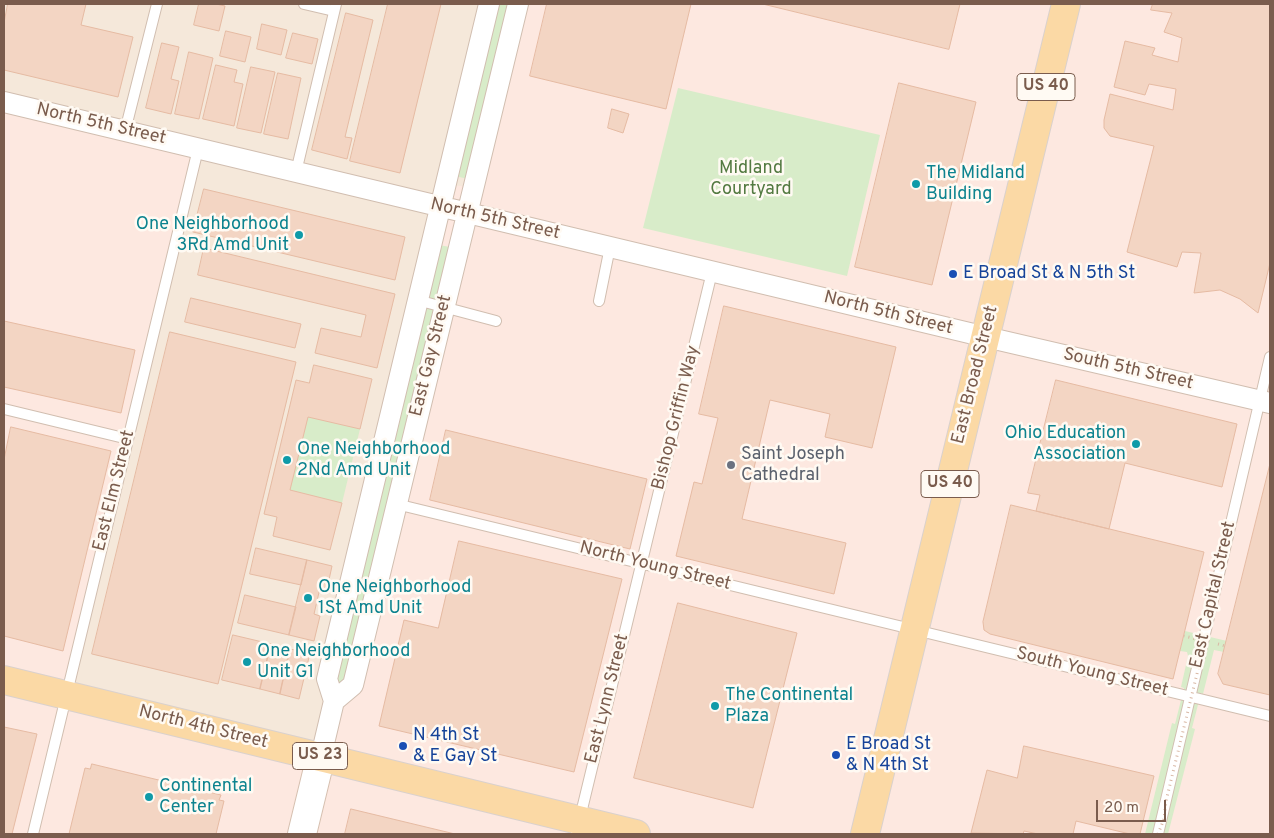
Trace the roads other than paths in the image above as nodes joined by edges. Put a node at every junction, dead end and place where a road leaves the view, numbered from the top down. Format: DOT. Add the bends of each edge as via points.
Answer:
graph roads {
  1 [pos="157,4"];
  2 [pos="304,4"];
  3 [pos="489,4"];
  4 [pos="518,4"];
  5 [pos="1066,4"];
  6 [pos="335,7"];
  7 [pos="4,102"];
  8 [pos="125,131"];
  9 [pos="198,148"];
  10 [pos="296,172"];
  11 [pos="440,207"];
  12 [pos="467,213"];
  13 [pos="610,247"];
  14 [pos="712,272"];
  15 [pos="417,300"];
  16 [pos="599,301"];
  17 [pos="444,308"];
  18 [pos="496,321"];
  19 [pos="986,338"];
  20 [pos="1270,357"];
  21 [pos="1265,402"];
  22 [pos="4,409"];
  23 [pos="128,439"];
  24 [pos="396,504"];
  25 [pos="641,564"];
  26 [pos="915,630"];
  27 [pos="4,680"];
  28 [pos="66,695"];
  29 [pos="1190,697"];
  30 [pos="334,701"];
  31 [pos="1270,716"];
  32 [pos="321,756"];
  33 [pos="577,827"];
  34 [pos="33,834"];
  35 [pos="302,834"];
  36 [pos="636,834"];
  37 [pos="865,834"];
  38 [pos="1158,834"];
  1 -- 8 [label="lane"];
  2 -- 6 [label="lane"];
  3 -- 11 [label="street, East Gay Street"];
  4 -- 12 [label="street, East Gay Street"];
  5 -- 19 [label="main road, East Broad Street / US 40"];
  6 -- 10 [label="lane"];
  7 -- 8 [label="street, North 5th Street"];
  8 -- 9 [label="street, North 5th Street"];
  9 -- 10 [label="street, North 5th Street"];
  9 -- 23 [label="lane, East Elm Street"];
  10 -- 11 [label="street, North 5th Street"];
  11 -- 12 [label="street, North 5th Street"];
  11 -- 15 [label="street, East Gay Street"];
  12 -- 13 [label="street, North 5th Street"];
  12 -- 17 [label="street, East Gay Street"];
  13 -- 14 [label="street, North 5th Street"];
  13 -- 16 [label="lane"];
  14 -- 19 [label="street, North 5th Street"];
  14 -- 25 [label="lane, Bishop Griffin Way"];
  15 -- 17 [label="lane"];
  15 -- 30 [label="street, East Gay Street" via="327,679"];
  17 -- 18 [label="lane"];
  17 -- 24 [label="street, East Gay Street"];
  19 -- 21 [label="street, South 5th Street"];
  19 -- 26 [label="main road, East Broad Street / US 40"];
  20 -- 21 [label="lane, East Capital Street"];
  21 -- 29 [label="lane, East Capital Street"];
  22 -- 23 [label="lane"];
  23 -- 28 [label="lane, East Elm Street"];
  24 -- 25 [label="lane, North Young Street"];
  24 -- 30 [label="street, East Gay Street" via="352,685"];
  25 -- 26 [label="lane, North Young Street"];
  25 -- 33 [label="lane, East Lynn Street"];
  26 -- 29 [label="lane, South Young Street"];
  26 -- 37 [label="main road, East Broad Street / US 40"];
  27 -- 28 [label="main road, North 4th Street / US 23"];
  28 -- 32 [label="main road, North 4th Street / US 23"];
  28 -- 34 [label="lane, East Elm Street"];
  29 -- 31 [label="lane, South Young Street"];
  29 -- 38 [label="lane, East Capital Street"];
  30 -- 32 [label="street, East Gay Street"];
  32 -- 33 [label="main road, North 4th Street / US 23"];
  32 -- 35 [label="street, East Gay Street"];
  33 -- 36 [label="main road, North 4th Street / US 23"];
}
